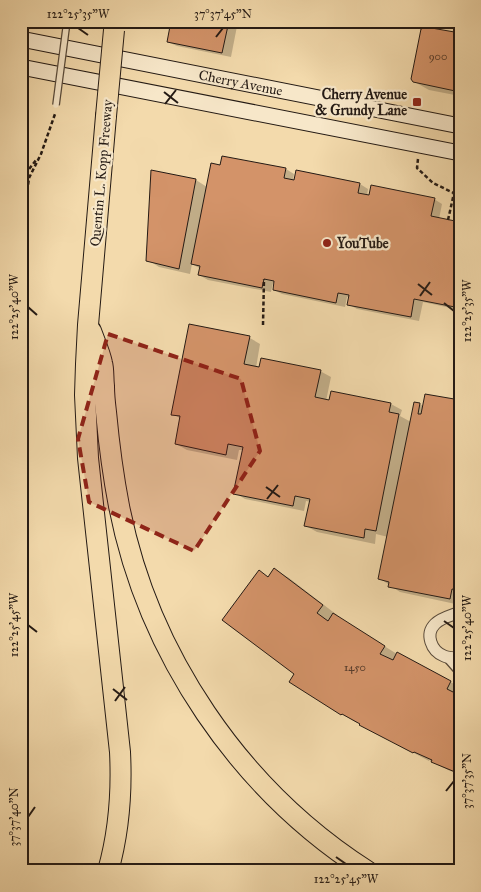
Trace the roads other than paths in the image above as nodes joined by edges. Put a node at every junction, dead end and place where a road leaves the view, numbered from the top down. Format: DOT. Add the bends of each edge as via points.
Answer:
graph roads {
  1 [pos="66,21"];
  2 [pos="115,26"];
  3 [pos="21,39"];
  4 [pos="21,66"];
  5 [pos="56,105"];
  6 [pos="460,126"];
  7 [pos="460,153"];
  8 [pos="88,324"];
  9 [pos="460,612"];
  10 [pos="444,656"];
  11 [pos="460,658"];
  12 [pos="460,674"];
  13 [pos="108,871"];
  14 [pos="367,871"];
  1 -- 5 [label="lane, bridge"];
  2 -- 8 [label="highway, Quentin L. Kopp Freeway, bridge"];
  3 -- 6 [label="street, Cherry Avenue"];
  4 -- 7 [label="street, Cherry Avenue"];
  8 -- 13 [label="highway, Quentin L. Kopp Freeway" via="86,426 121,759 118,825"];
  8 -- 14 [label="highway" via="103,365 109,441 125,530 143,590 169,652 208,718 255,776 309,828"];
  9 -- 10 [label="street" via="434,624 429,634 437,652"];
  10 -- 11 [label="street"];
  10 -- 12 [label="lane"];
}
